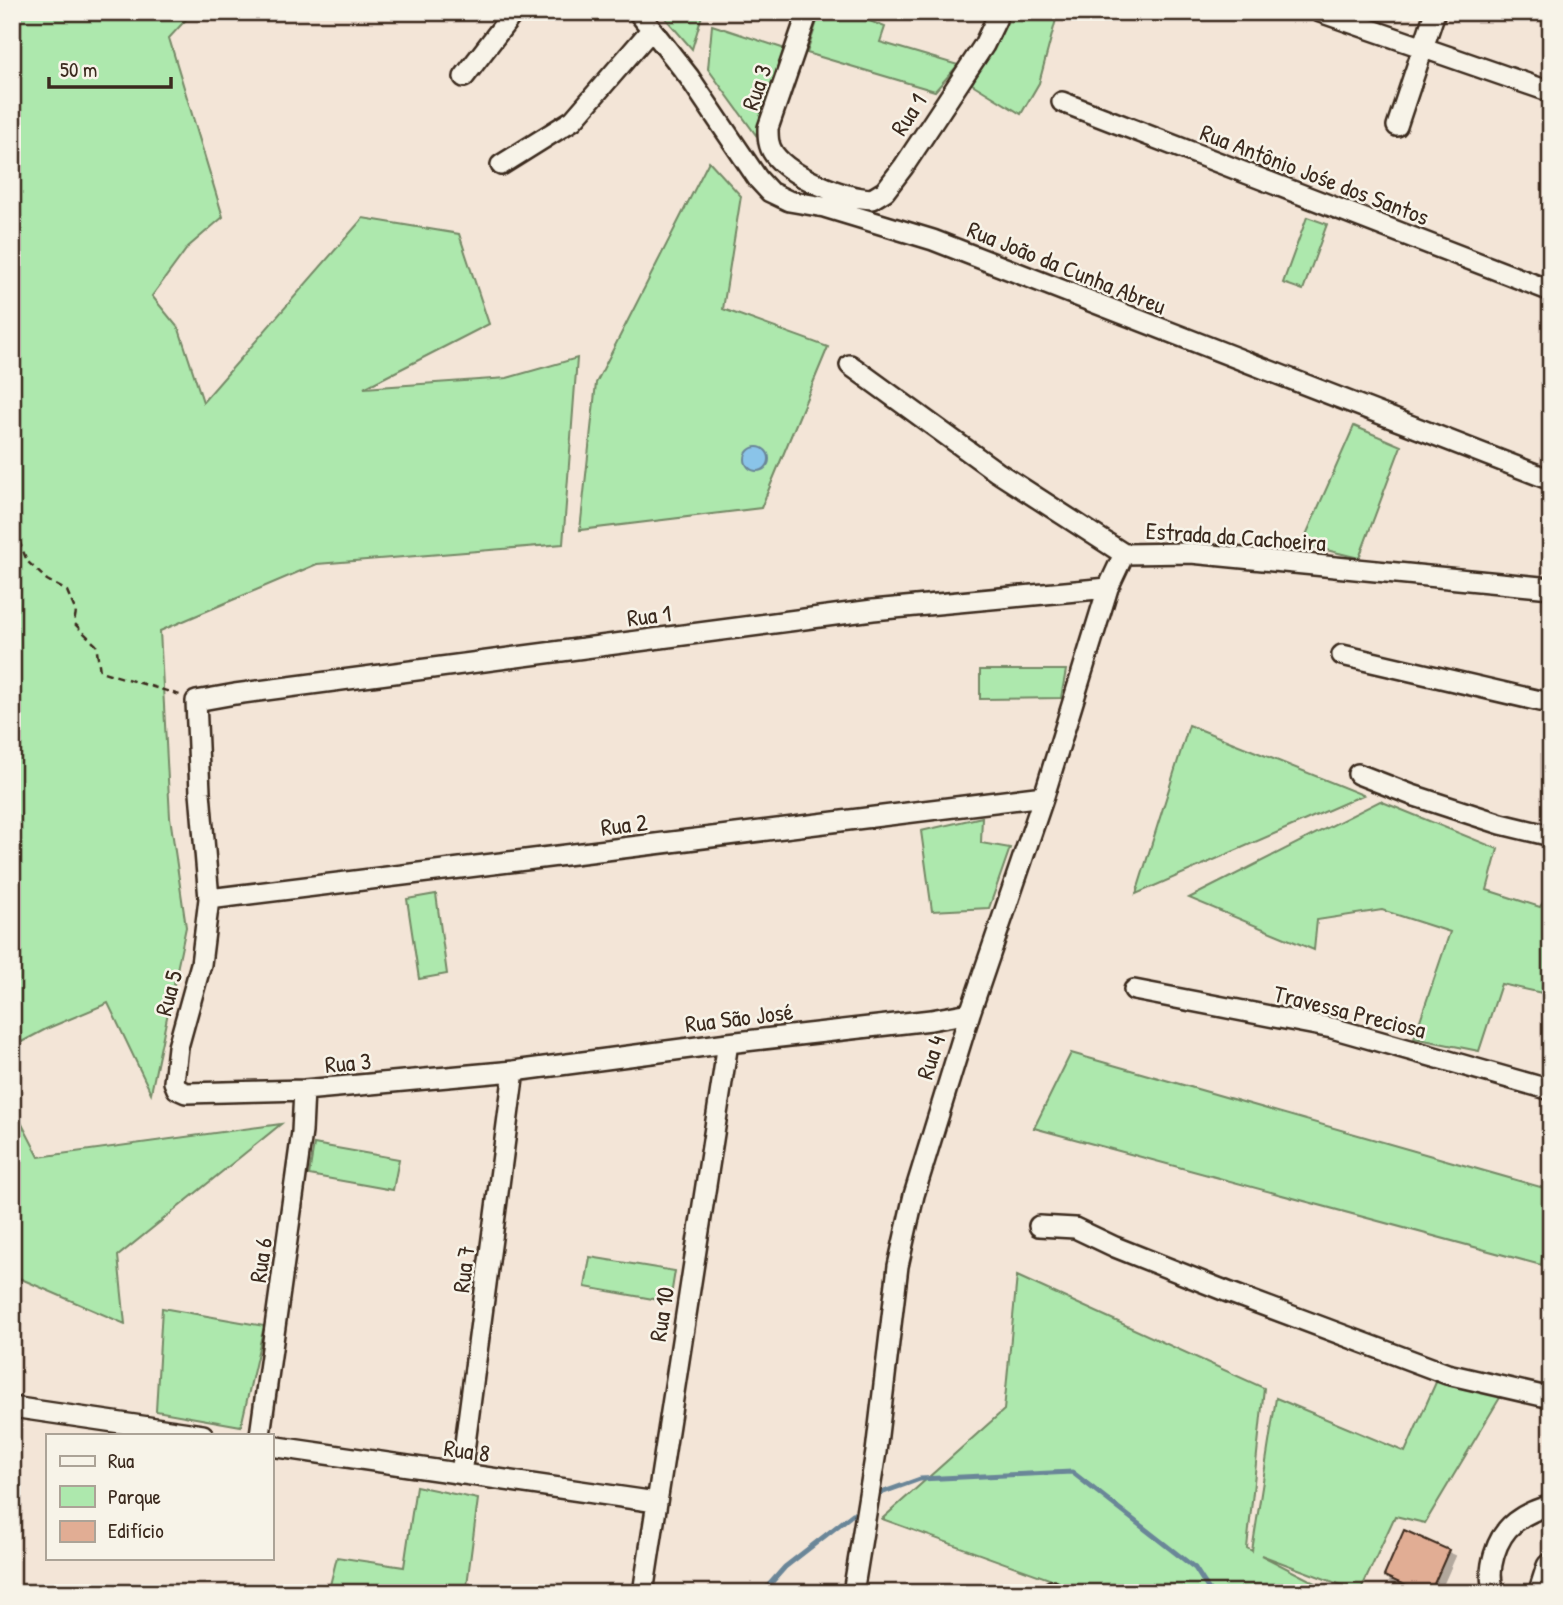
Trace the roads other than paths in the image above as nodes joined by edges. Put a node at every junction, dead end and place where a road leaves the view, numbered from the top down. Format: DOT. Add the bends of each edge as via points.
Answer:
graph roads {
  1 [pos="514,12"];
  2 [pos="638,12"];
  3 [pos="808,12"];
  4 [pos="996,12"];
  5 [pos="1320,12"];
  6 [pos="1435,12"];
  7 [pos="651,30"];
  8 [pos="1422,48"];
  9 [pos="464,77"];
  10 [pos="1551,92"];
  11 [pos="1062,102"];
  12 [pos="1397,126"];
  13 [pos="501,165"];
  14 [pos="827,199"];
  15 [pos="1551,290"];
  16 [pos="850,365"];
  17 [pos="1551,480"];
  18 [pos="1124,554"];
  19 [pos="1108,588"];
  20 [pos="1551,588"];
  21 [pos="1342,655"];
  22 [pos="1542,699"];
  23 [pos="1359,774"];
  24 [pos="1044,796"];
  25 [pos="1551,836"];
  26 [pos="209,899"];
  27 [pos="1134,990"];
  28 [pos="970,1013"];
  29 [pos="728,1042"];
  30 [pos="514,1071"];
  31 [pos="304,1090"];
  32 [pos="1551,1090"];
  33 [pos="186,1093"];
  34 [pos="1039,1226"];
  35 [pos="1551,1398"];
  36 [pos="12,1407"];
  37 [pos="196,1434"];
  38 [pos="260,1434"];
  39 [pos="273,1446"];
  40 [pos="461,1474"];
  41 [pos="656,1502"];
  42 [pos="1551,1505"];
  43 [pos="1551,1568"];
  44 [pos="643,1593"];
  45 [pos="853,1593"];
  46 [pos="1495,1593"];
  47 [pos="1544,1593"];
  1 -- 9 [label="street"];
  2 -- 7 [label="street, Rua João da Cunha Abreu"];
  3 -- 14 [label="street, Rua 3" via="768,128 768,143 774,155"];
  4 -- 14 [label="street, Rua 1" via="984,46 885,191 872,199"];
  5 -- 8 [label="street"];
  6 -- 8 [label="street"];
  7 -- 13 [label="street" via="573,120"];
  7 -- 14 [label="street, Rua João da Cunha Abreu" via="770,192 789,201"];
  8 -- 10 [label="street"];
  8 -- 12 [label="street"];
  11 -- 15 [label="street, Rua Antônio Jośe dos Santos"];
  14 -- 17 [label="street, Rua João da Cunha Abreu"];
  16 -- 18 [label="street, Estrada da Cachoeira" via="997,472"];
  18 -- 19 [label="street, Rua 4"];
  18 -- 20 [label="street, Estrada da Cachoeira" via="1191,553"];
  19 -- 24 [label="street, Rua 4"];
  19 -- 26 [label="street, Rua 1" via="873,610 196,701"];
  21 -- 22 [label="street"];
  23 -- 25 [label="street" via="1488,820"];
  24 -- 26 [label="street, Rua 2"];
  24 -- 28 [label="street, Rua 4"];
  26 -- 33 [label="street, Rua 5" via="201,964 178,1047 175,1086"];
  27 -- 32 [label="street, Travessa Preciosa" via="1332,1028"];
  28 -- 29 [label="street, Rua São José"];
  28 -- 45 [label="street, Rua 4" via="914,1195 898,1266 876,1452"];
  29 -- 30 [label="street, Rua São José"];
  29 -- 41 [label="street, Rua 10"];
  30 -- 31 [label="street, Rua 3"];
  30 -- 40 [label="street, Rua 7"];
  31 -- 33 [label="street, Rua 3"];
  31 -- 38 [label="street, Rua 6"];
  34 -- 35 [label="street" via="1075,1228 1228,1292 1447,1374"];
  36 -- 37 [label="street"];
  39 -- 40 [label="street, Rua 8"];
  40 -- 41 [label="street, Rua 8"];
  41 -- 44 [label="street, Rua 10"];
  42 -- 46 [label="street" via="1513,1524 1498,1547 1490,1572"];
  43 -- 47 [label="highway"];
}
